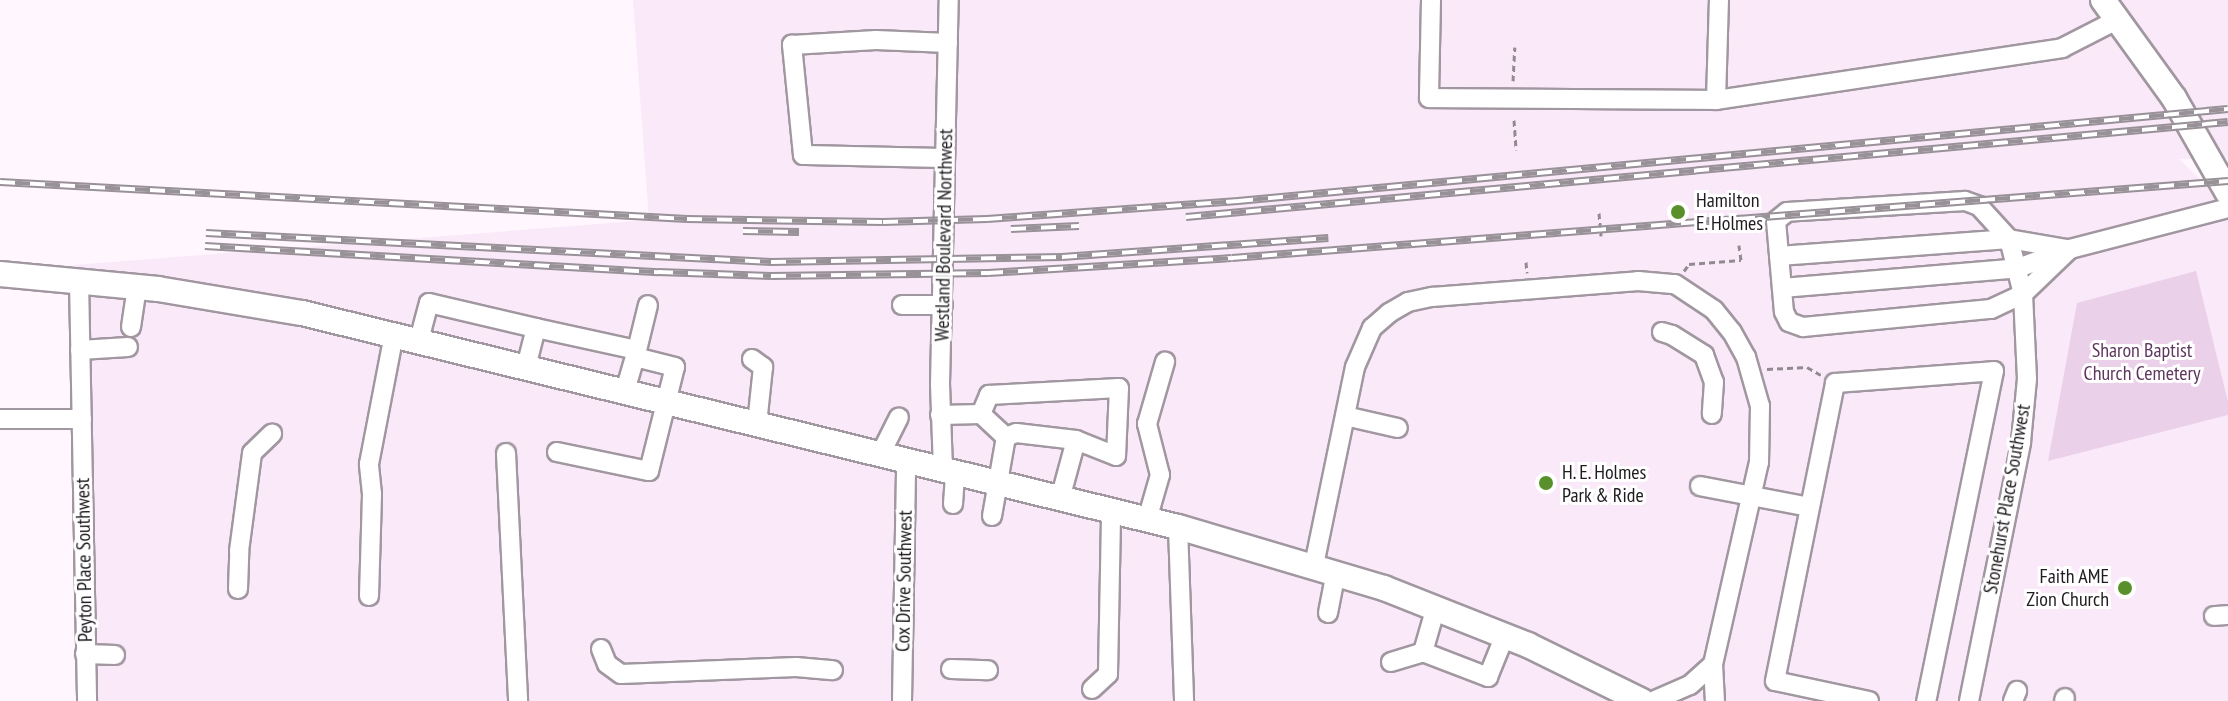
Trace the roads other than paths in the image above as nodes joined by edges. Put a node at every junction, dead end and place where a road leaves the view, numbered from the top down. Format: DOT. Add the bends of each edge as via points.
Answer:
graph roads {
  1 [pos="949,0"];
  2 [pos="1431,0"];
  3 [pos="1719,0"];
  4 [pos="2103,0"];
  5 [pos="2117,20"];
  6 [pos="948,43"];
  7 [pos="1716,100"];
  8 [pos="945,158"];
  9 [pos="2228,193"];
  10 [pos="2228,208"];
  11 [pos="2009,239"];
  12 [pos="2070,249"];
  13 [pos="1779,256"];
  14 [pos="2018,268"];
  15 [pos="0,274"];
  16 [pos="79,280"];
  17 [pos="137,287"];
  18 [pos="1782,288"];
  19 [pos="2023,294"];
  20 [pos="648,305"];
  21 [pos="902,305"];
  22 [pos="943,305"];
  23 [pos="131,327"];
  24 [pos="536,328"];
  25 [pos="1662,332"];
  26 [pos="394,334"];
  27 [pos="419,340"];
  28 [pos="128,347"];
  29 [pos="80,350"];
  30 [pos="636,354"];
  31 [pos="752,359"];
  32 [pos="1165,362"];
  33 [pos="526,367"];
  34 [pos="625,391"];
  35 [pos="666,402"];
  36 [pos="981,414"];
  37 [pos="1712,414"];
  38 [pos="940,415"];
  39 [pos="1345,416"];
  40 [pos="899,417"];
  41 [pos="0,419"];
  42 [pos="82,419"];
  43 [pos="757,424"];
  44 [pos="1398,428"];
  45 [pos="272,434"];
  46 [pos="1006,437"];
  47 [pos="1076,440"];
  48 [pos="557,452"];
  49 [pos="506,453"];
  50 [pos="880,455"];
  51 [pos="906,461"];
  52 [pos="949,471"];
  53 [pos="999,483"];
  54 [pos="1700,486"];
  55 [pos="1753,496"];
  56 [pos="1060,499"];
  57 [pos="953,504"];
  58 [pos="1809,507"];
  59 [pos="1111,511"];
  60 [pos="992,516"];
  61 [pos="1147,520"];
  62 [pos="1178,527"];
  63 [pos="1325,568"];
  64 [pos="238,589"];
  65 [pos="369,596"];
  66 [pos="1436,607"];
  67 [pos="1328,613"];
  68 [pos="1505,635"];
  69 [pos="601,649"];
  70 [pos="1423,652"];
  71 [pos="85,654"];
  72 [pos="115,655"];
  73 [pos="1391,662"];
  74 [pos="1713,664"];
  75 [pos="951,669"];
  76 [pos="833,670"];
  77 [pos="988,670"];
  78 [pos="1092,689"];
  79 [pos="87,701"];
  80 [pos="518,701"];
  81 [pos="902,701"];
  82 [pos="1184,701"];
  83 [pos="1642,701"];
  84 [pos="1653,701"];
  85 [pos="1715,701"];
  86 [pos="1869,701"];
  87 [pos="1926,701"];
  88 [pos="1969,701"];
  1 -- 6 [label="street, Westland Boulevard Northwest"];
  2 -- 7 [label="street" via="1429,98"];
  3 -- 7 [label="street"];
  4 -- 5 [label="main road"];
  5 -- 7 [label="street" via="2062,48"];
  5 -- 9 [label="main road" via="2204,145"];
  6 -- 8 [label="street, Westland Boulevard Northwest"];
  6 -- 8 [label="street" via="792,45 803,155"];
  8 -- 22 [label="street, Westland Boulevard Northwest"];
  10 -- 12 [label="street"];
  11 -- 12 [label="street"];
  11 -- 13 [label="street"];
  11 -- 13 [label="street" via="1979,206 1965,201 1787,212 1776,221"];
  11 -- 14 [label="street, Stonehurst Place Southwest"];
  12 -- 14 [label="street"];
  12 -- 19 [label="street"];
  13 -- 18 [label="street"];
  14 -- 18 [label="street"];
  14 -- 19 [label="street, Stonehurst Place Southwest"];
  15 -- 16 [label="main road"];
  16 -- 17 [label="main road"];
  16 -- 29 [label="street, Peyton Place Southwest"];
  17 -- 23 [label="street"];
  17 -- 26 [label="main road" via="229,299"];
  18 -- 19 [label="street" via="1789,322 1803,327 1959,314 1991,309"];
  19 -- 88 [label="street, Stonehurst Place Southwest" via="2027,379 2021,442"];
  20 -- 30 [label="street"];
  21 -- 22 [label="street"];
  22 -- 38 [label="street, Westland Boulevard Northwest"];
  24 -- 27 [label="street" via="429,303"];
  24 -- 30 [label="street"];
  24 -- 33 [label="street"];
  25 -- 37 [label="street" via="1704,355 1714,382"];
  26 -- 27 [label="main road"];
  26 -- 65 [label="street" via="369,464"];
  27 -- 33 [label="main road"];
  28 -- 29 [label="street"];
  29 -- 42 [label="street, Peyton Place Southwest"];
  30 -- 34 [label="street"];
  30 -- 35 [label="street" via="675,367"];
  31 -- 43 [label="street" via="763,367"];
  32 -- 61 [label="street" via="1147,424 1160,475"];
  33 -- 34 [label="main road"];
  34 -- 35 [label="main road"];
  35 -- 43 [label="main road"];
  35 -- 48 [label="street" via="649,471"];
  36 -- 38 [label="street"];
  36 -- 46 [label="street"];
  36 -- 47 [label="street" via="989,395 1119,388 1116,456"];
  38 -- 52 [label="street, Westland Boulevard Northwest"];
  39 -- 44 [label="street"];
  39 -- 55 [label="street" via="1361,347 1372,328 1408,302 1638,281 1675,284 1714,310 1732,332 1750,370 1762,434"];
  39 -- 63 [label="street"];
  40 -- 50 [label="street"];
  41 -- 42 [label="street"];
  42 -- 71 [label="street, Peyton Place Southwest"];
  43 -- 50 [label="main road"];
  45 -- 64 [label="street" via="252,453"];
  46 -- 47 [label="street" via="1016,433"];
  46 -- 53 [label="street"];
  47 -- 56 [label="street"];
  49 -- 80 [label="street"];
  50 -- 51 [label="main road"];
  51 -- 52 [label="main road"];
  51 -- 81 [label="street, Cox Drive Southwest"];
  52 -- 53 [label="main road"];
  52 -- 57 [label="street, Westland Boulevard Northwest"];
  53 -- 56 [label="main road"];
  53 -- 60 [label="street"];
  54 -- 55 [label="street"];
  55 -- 58 [label="street"];
  55 -- 74 [label="street"];
  56 -- 59 [label="main road"];
  58 -- 86 [label="street" via="1775,681"];
  58 -- 87 [label="street" via="1835,383 1994,371"];
  59 -- 61 [label="main road"];
  59 -- 78 [label="street" via="1108,674"];
  61 -- 62 [label="main road"];
  62 -- 63 [label="main road"];
  62 -- 82 [label="street"];
  63 -- 66 [label="main road"];
  63 -- 67 [label="street"];
  66 -- 68 [label="main road"];
  66 -- 70 [label="street"];
  68 -- 70 [label="street" via="1488,677"];
  68 -- 83 [label="main road"];
  69 -- 76 [label="street" via="607,664 621,674"];
  70 -- 73 [label="street"];
  71 -- 72 [label="street"];
  71 -- 79 [label="street, Peyton Place Southwest"];
  74 -- 84 [label="street" via="1690,685"];
  74 -- 85 [label="street"];
  75 -- 77 [label="street"];
}
